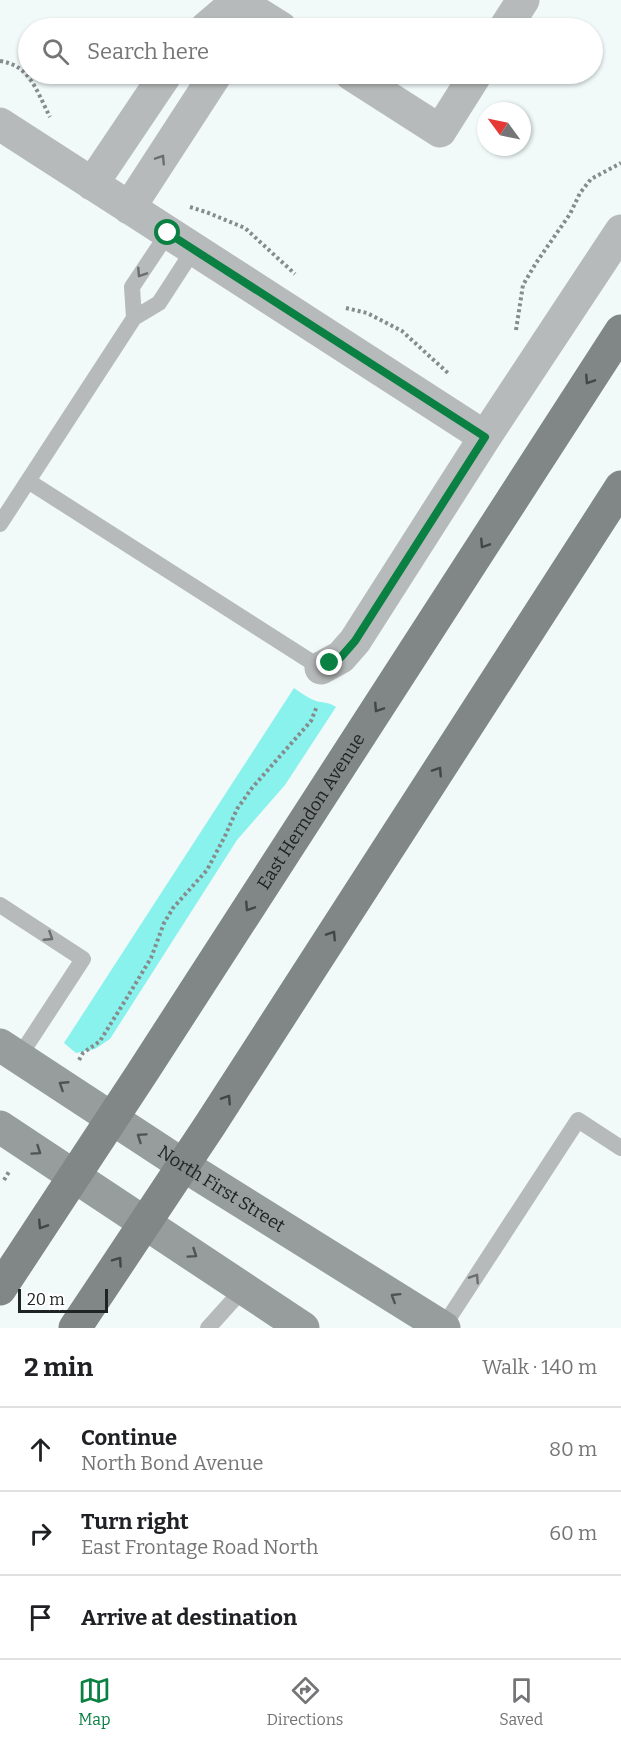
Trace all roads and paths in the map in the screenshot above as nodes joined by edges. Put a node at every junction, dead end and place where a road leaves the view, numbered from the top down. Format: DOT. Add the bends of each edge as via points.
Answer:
graph roads {
  1 [pos="523,0"];
  2 [pos="236,7"];
  3 [pos="220,18"];
  4 [pos="260,18"];
  5 [pos="511,18"];
  6 [pos="0,61"];
  7 [pos="18,66"];
  8 [pos="32,84"];
  9 [pos="159,84"];
  10 [pos="210,84"];
  11 [pos="367,84"];
  12 [pos="470,84"];
  13 [pos="51,119"];
  14 [pos="0,124"];
  15 [pos="621,163"];
  16 [pos="92,184"];
  17 [pos="188,207"];
  18 [pos="129,208"];
  19 [pos="621,231"];
  20 [pos="181,241"];
  21 [pos="297,276"];
  22 [pos="340,305"];
  23 [pos="134,318"];
  24 [pos="621,331"];
  25 [pos="514,335"];
  26 [pos="453,378"];
  27 [pos="485,437"];
  28 [pos="28,481"];
  29 [pos="621,487"];
  30 [pos="0,524"];
  31 [pos="321,668"];
  32 [pos="318,706"];
  33 [pos="0,905"];
  34 [pos="9,1051"];
  35 [pos="83,1053"];
  36 [pos="112,1117"];
  37 [pos="0,1127"];
  38 [pos="621,1148"];
  39 [pos="183,1165"];
  40 [pos="74,1176"];
  41 [pos="145,1222"];
  42 [pos="244,1288"];
  43 [pos="0,1290"];
  44 [pos="75,1328"];
  45 [pos="208,1328"];
  46 [pos="303,1328"];
  47 [pos="444,1328"];
  1 -- 5 [label="street"];
  2 -- 3 [label="street"];
  2 -- 4 [label="street"];
  6 -- 7 [label="path"];
  8 -- 13 [label="path"];
  9 -- 16 [label="street"];
  18 -- 10 [label="street, one-way"];
  11 -- 12 [label="street" via="440,130"];
  14 -- 16 [label="street"];
  15 -- 25 [label="path" via="591,180 536,263 524,285"];
  16 -- 18 [label="street"];
  17 -- 21 [label="path" via="245,228"];
  18 -- 20 [label="street"];
  19 -- 27 [label="street"];
  20 -- 23 [label="lane" via="159,303"];
  20 -- 23 [label="lane, one-way" via="132,287"];
  20 -- 27 [label="street"];
  22 -- 26 [label="path" via="368,313 402,330"];
  23 -- 28 [label="lane"];
  24 -- 36 [label="main road, East Herndon Avenue, one-way"];
  27 -- 31 [label="street" via="355,641 341,657"];
  28 -- 30 [label="lane"];
  28 -- 31 [label="lane"];
  39 -- 29 [label="main road, one-way"];
  32 -- 35 [label="path" via="311,721 237,809 207,870 173,908 151,958 100,1041"];
  33 -- 34 [label="lane, one-way" via="83,959"];
  36 -- 34 [label="main road, North First Street, one-way"];
  39 -- 36 [label="main road, North First Street, one-way"];
  36 -- 40 [label="main road, East Herndon Avenue"];
  37 -- 40 [label="main road, one-way"];
  47 -- 38 [label="lane, one-way" via="579,1120"];
  39 -- 41 [label="main road"];
  47 -- 39 [label="main road, North First Street, one-way"];
  40 -- 41 [label="main road"];
  40 -- 43 [label="main road, East Herndon Avenue, one-way"];
  41 -- 42 [label="main road, one-way"];
  44 -- 41 [label="main road, one-way"];
  42 -- 45 [label="lane"];
  42 -- 46 [label="main road"];
}
